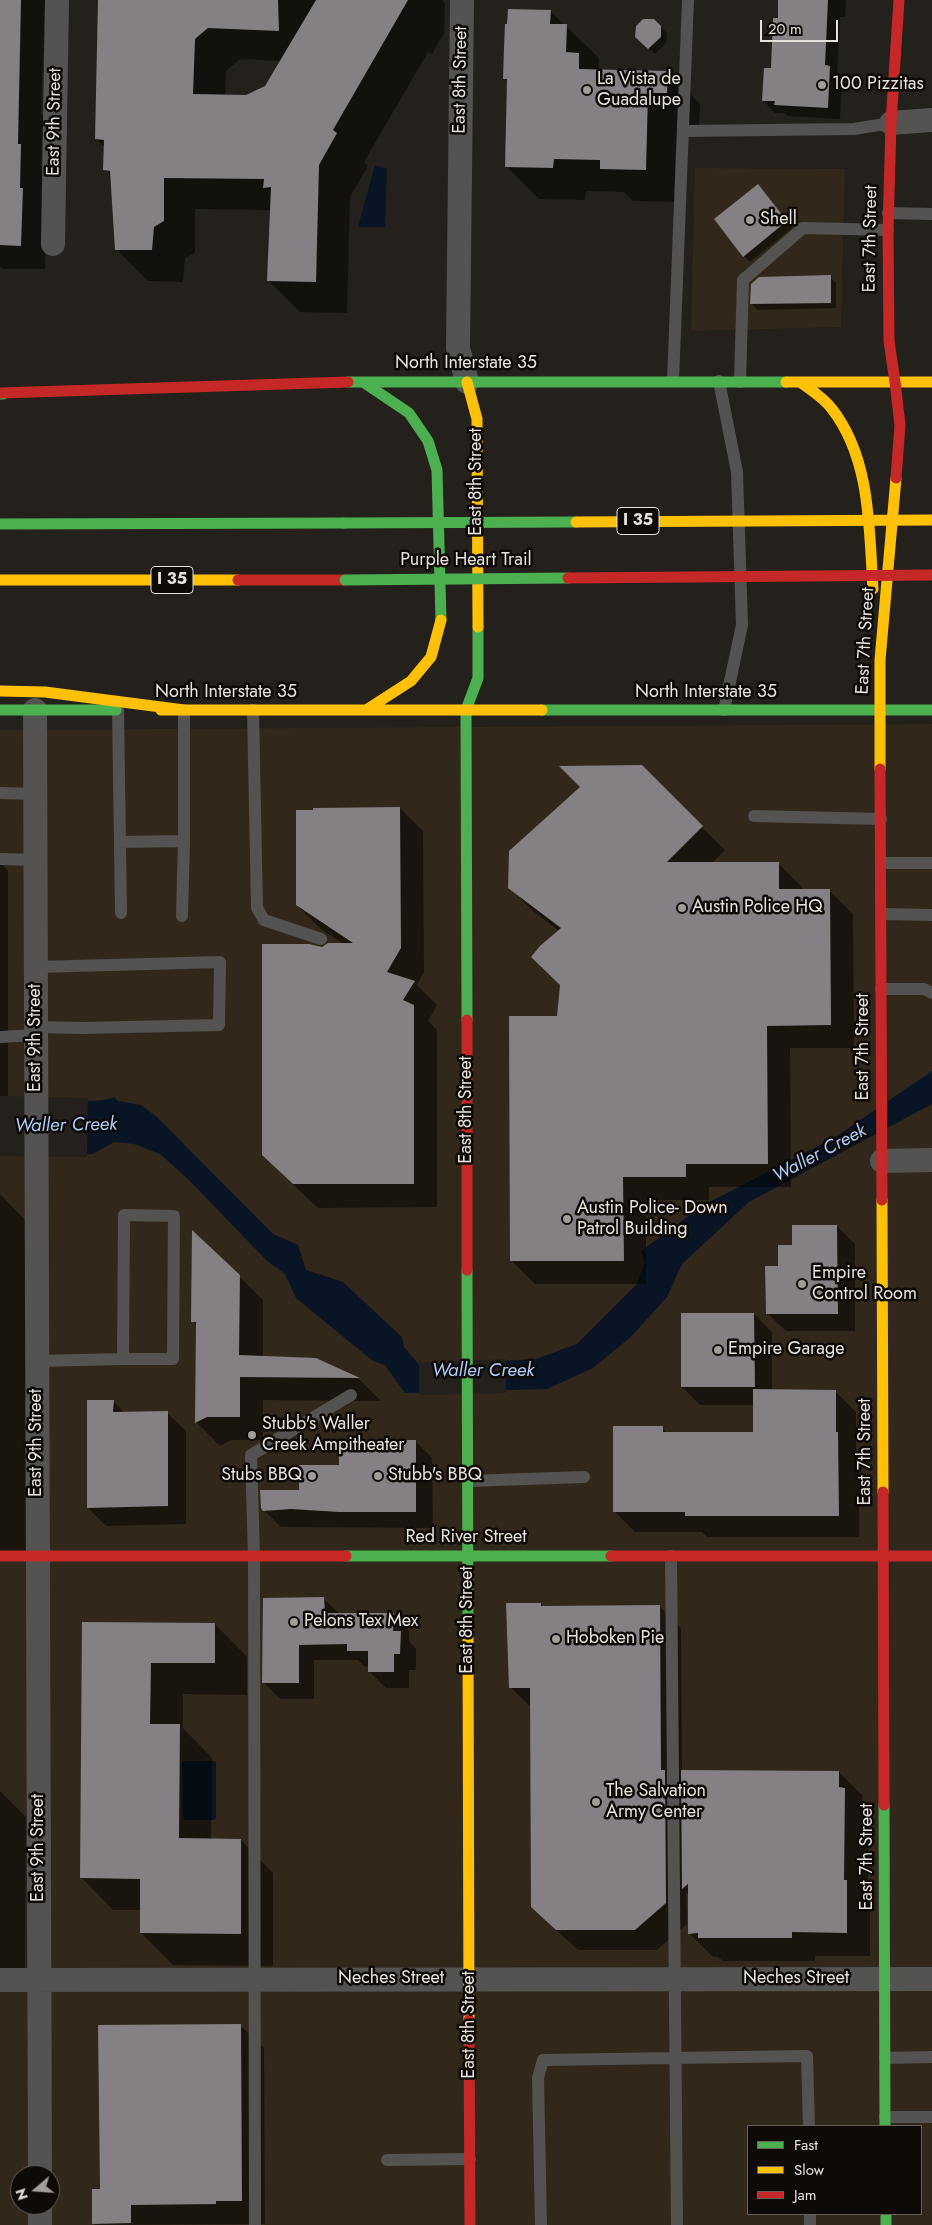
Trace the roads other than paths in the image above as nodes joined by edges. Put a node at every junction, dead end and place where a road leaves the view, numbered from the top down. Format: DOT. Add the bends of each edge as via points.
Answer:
graph roads {
  1 [pos="57,0"];
  2 [pos="462,0"];
  3 [pos="688,0"];
  4 [pos="899,0"];
  5 [pos="932,120"];
  6 [pos="891,123"];
  7 [pos="683,131"];
  8 [pos="888,213"];
  9 [pos="932,214"];
  10 [pos="888,230"];
  11 [pos="53,244"];
  12 [pos="674,381"];
  13 [pos="363,382"];
  14 [pos="467,382"];
  15 [pos="719,382"];
  16 [pos="740,382"];
  17 [pos="800,382"];
  18 [pos="895,382"];
  19 [pos="932,382"];
  20 [pos="1,394"];
  21 [pos="932,520"];
  22 [pos="0,524"];
  23 [pos="932,575"];
  24 [pos="0,580"];
  25 [pos="880,660"];
  26 [pos="0,690"];
  27 [pos="0,710"];
  28 [pos="35,710"];
  29 [pos="118,710"];
  30 [pos="184,710"];
  31 [pos="253,710"];
  32 [pos="366,710"];
  33 [pos="466,710"];
  34 [pos="724,710"];
  35 [pos="881,710"];
  36 [pos="932,710"];
  37 [pos="0,793"];
  38 [pos="35,794"];
  39 [pos="754,816"];
  40 [pos="882,819"];
  41 [pos="184,841"];
  42 [pos="120,842"];
  43 [pos="0,859"];
  44 [pos="35,860"];
  45 [pos="881,863"];
  46 [pos="932,863"];
  47 [pos="121,913"];
  48 [pos="882,914"];
  49 [pos="932,915"];
  50 [pos="182,916"];
  51 [pos="321,939"];
  52 [pos="36,967"];
  53 [pos="881,989"];
  54 [pos="932,993"];
  55 [pos="36,1031"];
  56 [pos="0,1037"];
  57 [pos="927,1160"];
  58 [pos="882,1161"];
  59 [pos="123,1359"];
  60 [pos="37,1362"];
  61 [pos="351,1395"];
  62 [pos="584,1477"];
  63 [pos="468,1480"];
  64 [pos="0,1556"];
  65 [pos="38,1556"];
  66 [pos="254,1556"];
  67 [pos="468,1556"];
  68 [pos="671,1556"];
  69 [pos="884,1556"];
  70 [pos="932,1556"];
  71 [pos="255,1979"];
  72 [pos="675,1979"];
  73 [pos="885,1979"];
  74 [pos="932,1979"];
  75 [pos="0,1980"];
  76 [pos="39,1980"];
  77 [pos="469,1980"];
  78 [pos="676,2057"];
  79 [pos="932,2057"];
  80 [pos="885,2058"];
  81 [pos="932,2117"];
  82 [pos="885,2122"];
  83 [pos="809,2125"];
  84 [pos="470,2159"];
  85 [pos="387,2160"];
  86 [pos="40,2165"];
  87 [pos="255,2225"];
  88 [pos="470,2225"];
  89 [pos="541,2225"];
  90 [pos="677,2225"];
  1 -- 11 [label="street, East 9th Street"];
  2 -- 14 [label="street, East 8th Street" via="458,348"];
  3 -- 7 [label="lane"];
  4 -- 6 [label="main road, East 7th Street"];
  5 -- 6 [label="street"];
  6 -- 7 [label="lane" via="854,129"];
  6 -- 8 [label="main road, East 7th Street"];
  7 -- 12 [label="lane"];
  8 -- 9 [label="lane"];
  8 -- 10 [label="main road, East 7th Street"];
  10 -- 16 [label="lane" via="804,228 743,280"];
  10 -- 18 [label="main road, East 7th Street" via="888,341"];
  12 -- 14 [label="main road, North Interstate 35"];
  12 -- 15 [label="main road, North Interstate 35"];
  13 -- 14 [label="main road, North Interstate 35"];
  13 -- 20 [label="main road, North Interstate 35"];
  13 -- 32 [label="main road" via="409,413 428,441 437,470 441,625 431,658 411,681"];
  14 -- 33 [label="main road, East 8th Street" via="477,419 478,678"];
  15 -- 16 [label="main road, North Interstate 35"];
  15 -- 34 [label="lane" via="737,472 742,625"];
  16 -- 17 [label="main road, North Interstate 35"];
  17 -- 18 [label="main road, North Interstate 35"];
  17 -- 25 [label="main road" via="832,409 847,432 856,459 864,492"];
  18 -- 19 [label="main road, North Interstate 35"];
  18 -- 25 [label="main road, East 7th Street" via="900,425"];
  21 -- 22 [label="main road, I 35, bridge"];
  23 -- 24 [label="main road, Purple Heart Trail / I 35, bridge"];
  25 -- 35 [label="main road, East 7th Street"];
  26 -- 30 [label="main road" via="45,692"];
  27 -- 28 [label="main road, North Interstate 35"];
  28 -- 29 [label="main road, North Interstate 35"];
  28 -- 38 [label="street, East 9th Street"];
  29 -- 30 [label="main road, North Interstate 35"];
  29 -- 42 [label="lane"];
  30 -- 31 [label="main road, North Interstate 35"];
  30 -- 41 [label="lane"];
  31 -- 32 [label="main road, North Interstate 35"];
  31 -- 51 [label="lane" via="257,908 264,920"];
  32 -- 33 [label="main road, North Interstate 35"];
  33 -- 34 [label="main road, North Interstate 35"];
  33 -- 63 [label="main road, East 8th Street"];
  34 -- 35 [label="main road, North Interstate 35"];
  35 -- 36 [label="main road, North Interstate 35"];
  35 -- 40 [label="main road, East 7th Street"];
  37 -- 38 [label="lane"];
  38 -- 44 [label="street, East 9th Street"];
  39 -- 40 [label="lane"];
  40 -- 45 [label="main road, East 7th Street"];
  41 -- 42 [label="lane"];
  41 -- 50 [label="lane"];
  42 -- 47 [label="lane"];
  43 -- 44 [label="lane"];
  44 -- 52 [label="street, East 9th Street"];
  45 -- 46 [label="lane"];
  45 -- 48 [label="main road, East 7th Street"];
  48 -- 49 [label="lane"];
  48 -- 53 [label="main road, East 7th Street"];
  52 -- 55 [label="street, East 9th Street"];
  52 -- 55 [label="lane" via="220,962 220,1025"];
  53 -- 54 [label="lane" via="924,989"];
  53 -- 58 [label="main road, East 7th Street"];
  55 -- 56 [label="lane"];
  55 -- 60 [label="street, East 9th Street"];
  57 -- 58 [label="street"];
  58 -- 69 [label="main road, East 7th Street"];
  59 -- 59 [label="lane" via="124,1215 174,1216 173,1359"];
  59 -- 60 [label="lane"];
  60 -- 65 [label="street, East 9th Street"];
  61 -- 66 [label="lane" via="251,1455"];
  62 -- 63 [label="lane"];
  63 -- 67 [label="main road, East 8th Street"];
  64 -- 65 [label="main road, Red River Street"];
  65 -- 66 [label="main road, Red River Street"];
  65 -- 76 [label="street, East 9th Street"];
  66 -- 67 [label="main road, Red River Street"];
  66 -- 71 [label="lane"];
  67 -- 68 [label="main road, Red River Street"];
  67 -- 77 [label="main road, East 8th Street"];
  68 -- 69 [label="main road, Red River Street"];
  68 -- 72 [label="lane"];
  69 -- 70 [label="main road, Red River Street"];
  69 -- 73 [label="main road, East 7th Street"];
  71 -- 76 [label="street, Neches Street"];
  71 -- 77 [label="street, Neches Street"];
  71 -- 87 [label="lane"];
  72 -- 73 [label="street, Neches Street"];
  72 -- 77 [label="street, Neches Street"];
  72 -- 78 [label="lane"];
  73 -- 74 [label="street, Neches Street"];
  73 -- 80 [label="main road, East 7th Street"];
  75 -- 76 [label="street, Neches Street"];
  76 -- 86 [label="street, East 9th Street"];
  77 -- 84 [label="main road, East 8th Street"];
  78 -- 83 [label="lane" via="807,2056"];
  78 -- 89 [label="lane" via="543,2060 538,2078"];
  78 -- 90 [label="lane"];
  79 -- 80 [label="lane"];
  80 -- 82 [label="main road, East 7th Street"];
  81 -- 82 [label="lane"];
  84 -- 85 [label="lane"];
  84 -- 88 [label="main road, East 8th Street"];
}
